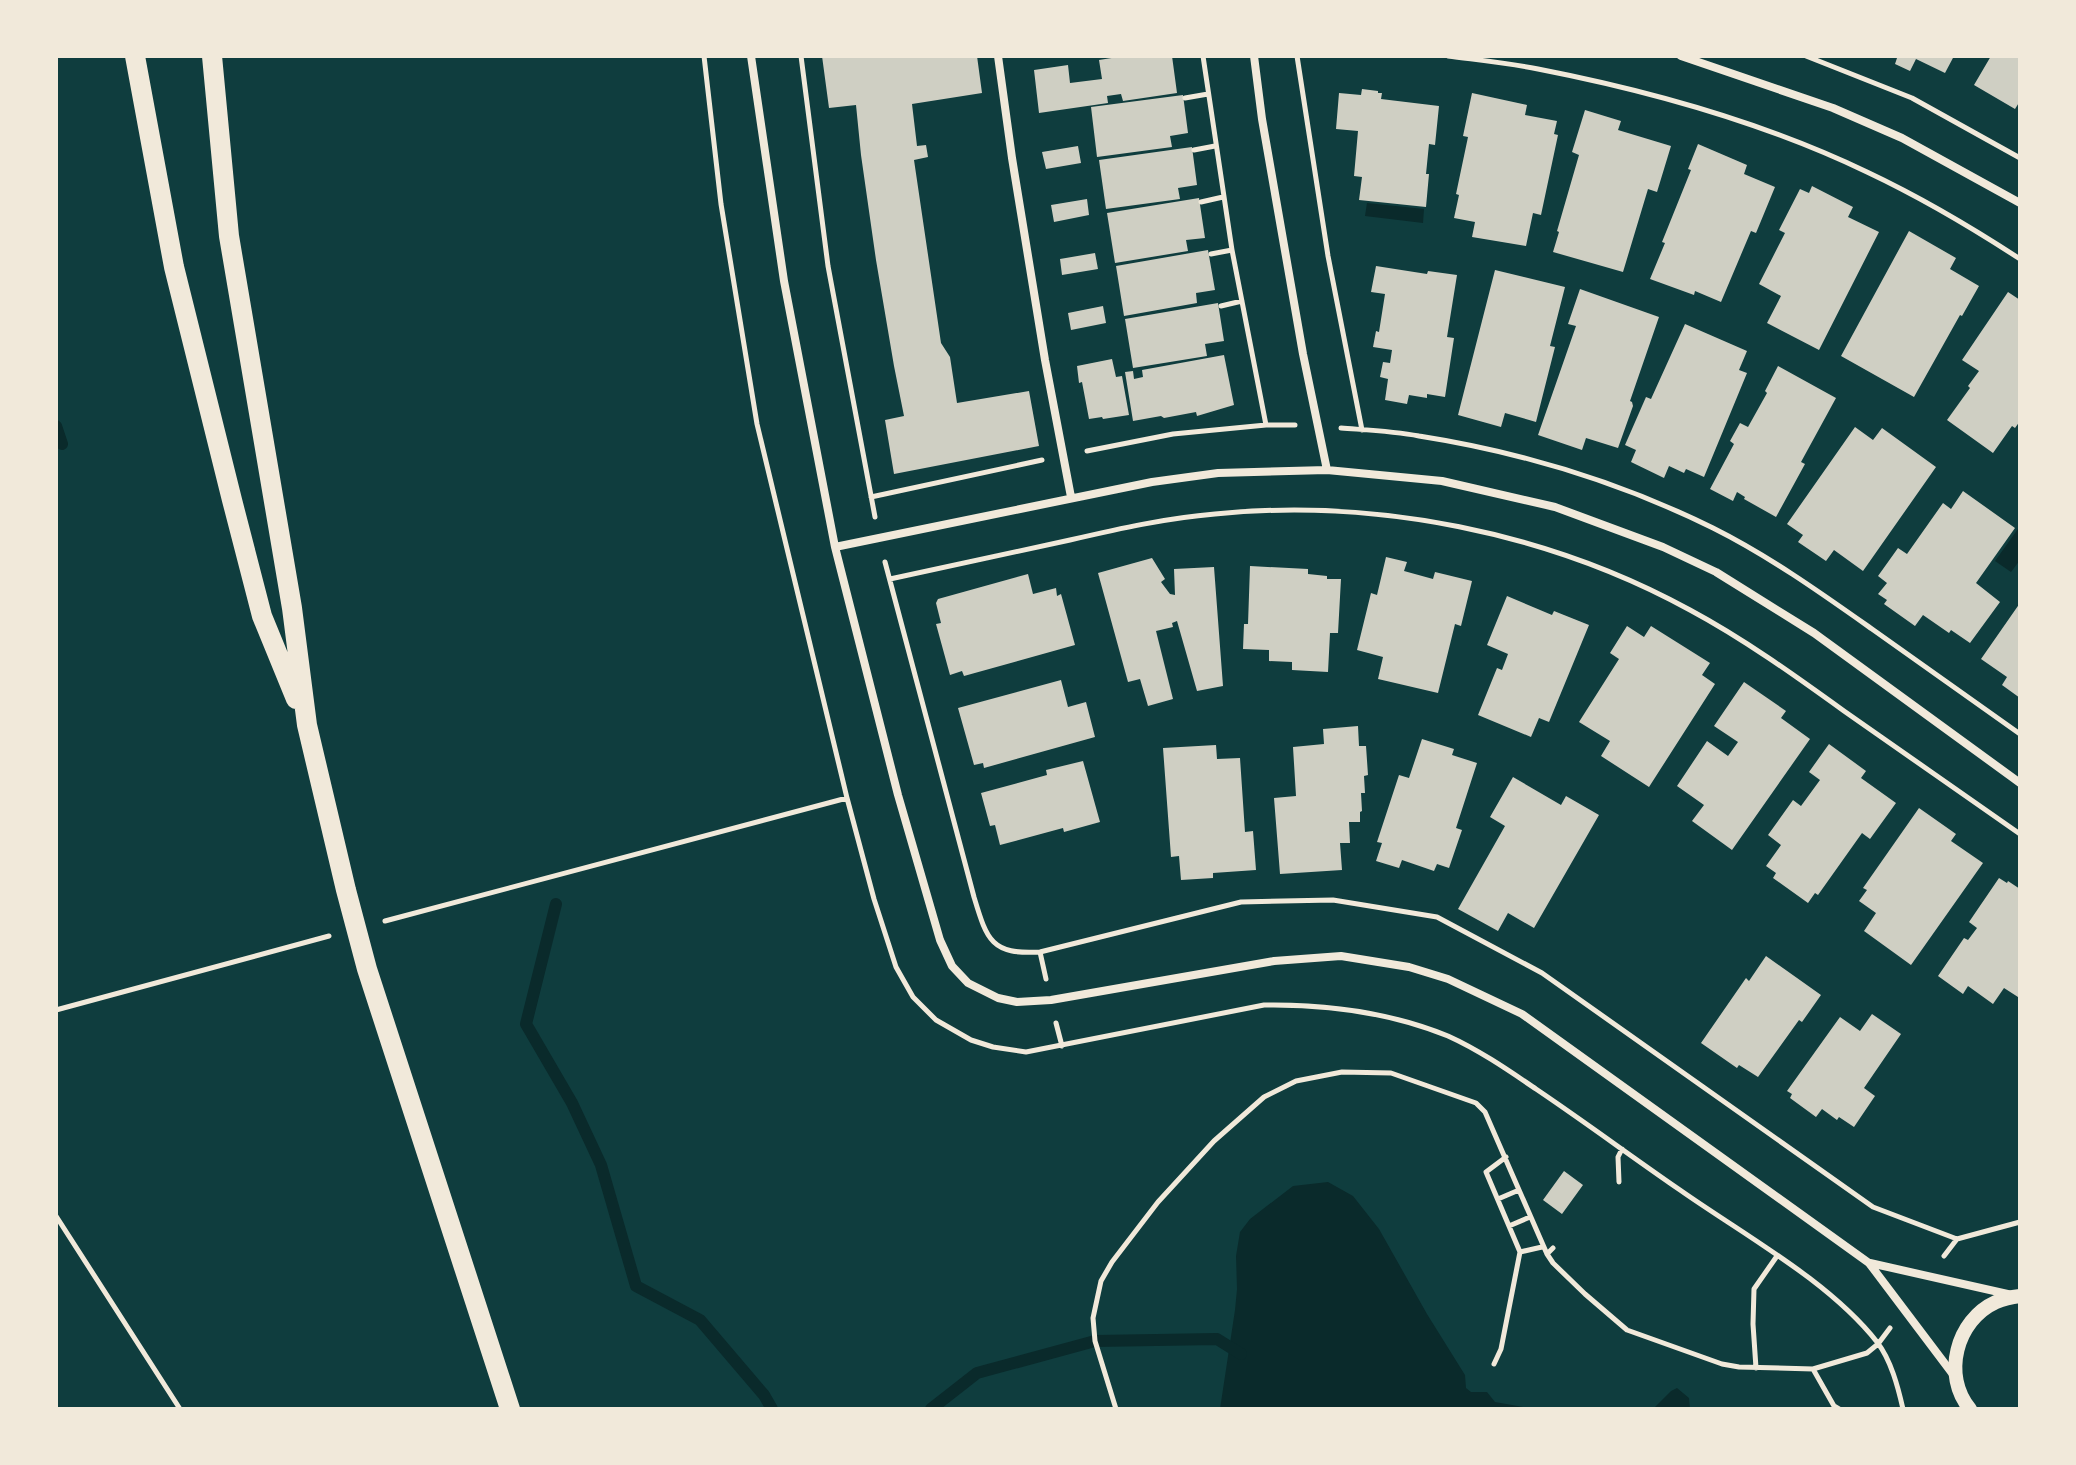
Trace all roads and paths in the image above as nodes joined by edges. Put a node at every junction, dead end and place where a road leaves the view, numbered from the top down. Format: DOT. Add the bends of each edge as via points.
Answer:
graph roads {
  1 [pos="135,56"];
  2 [pos="212,56"];
  3 [pos="705,56"];
  4 [pos="751,56"];
  5 [pos="801,56"];
  6 [pos="998,56"];
  7 [pos="1203,56"];
  8 [pos="1254,56"];
  9 [pos="1297,56"];
  10 [pos="1448,56"];
  11 [pos="1681,56"];
  12 [pos="1806,56"];
  13 [pos="1208,94"];
  14 [pos="1185,98"];
  15 [pos="1215,146"];
  16 [pos="1194,150"];
  17 [pos="2020,158"];
  18 [pos="1223,197"];
  19 [pos="1201,202"];
  20 [pos="2020,203"];
  21 [pos="1232,250"];
  22 [pos="1211,254"];
  23 [pos="2020,259"];
  24 [pos="1242,301"];
  25 [pos="1221,306"];
  26 [pos="1266,425"];
  27 [pos="1362,430"];
  28 [pos="1327,470"];
  29 [pos="1071,497"];
  30 [pos="879,537"];
  31 [pos="835,547"];
  32 [pos="890,579"];
  33 [pos="307,725"];
  34 [pos="2020,783"];
  35 [pos="847,798"];
  36 [pos="2020,834"];
  37 [pos="375,924"];
  38 [pos="330,936"];
  39 [pos="56,1010"];
  40 [pos="1622,1149"];
  41 [pos="1506,1157"];
  42 [pos="1619,1182"];
  43 [pos="1519,1190"];
  44 [pos="1498,1199"];
  45 [pos="56,1216"];
  46 [pos="1530,1217"];
  47 [pos="2020,1222"];
  48 [pos="1509,1226"];
  49 [pos="1542,1247"];
  50 [pos="1553,1248"];
  51 [pos="1520,1252"];
  52 [pos="1547,1254"];
  53 [pos="1777,1256"];
  54 [pos="1869,1263"];
  55 [pos="2019,1296"];
  56 [pos="1878,1344"];
  57 [pos="1494,1364"];
  58 [pos="1756,1368"];
  59 [pos="1813,1369"];
  60 [pos="1957,1382"];
  61 [pos="180,1409"];
  62 [pos="510,1409"];
  63 [pos="1116,1409"];
  64 [pos="1839,1409"];
  65 [pos="1903,1409"];
  66 [pos="1956,1409"];
  67 [pos="1970,1409"];
  1 -- 33 [label="main road" via="174,267 232,500 262,616"];
  2 -- 33 [label="main road" via="229,236"];
  3 -- 35 [label="path" via="721,204 757,424"];
  4 -- 31 [label="street" via="784,281"];
  5 -- 30 [label="path" via="828,266"];
  6 -- 29 [label="street"];
  7 -- 13 [label="path"];
  8 -- 28 [label="street"];
  9 -- 27 [label="path"];
  10 -- 23 [label="path" via="1650,93 1762,128 1867,172"];
  11 -- 20 [label="street" via="1833,108 1902,138"];
  12 -- 17 [label="path" via="1912,98"];
  13 -- 14 [label="path"];
  13 -- 15 [label="path"];
  15 -- 16 [label="path"];
  15 -- 18 [label="path"];
  18 -- 19 [label="path"];
  18 -- 21 [label="path"];
  21 -- 22 [label="path"];
  21 -- 24 [label="path"];
  24 -- 25 [label="path"];
  24 -- 26 [label="path"];
  28 -- 29 [label="street" via="1218,473"];
  28 -- 34 [label="street" via="1442,481 1555,507 1663,547 1716,572 1814,633"];
  29 -- 30 [label="street"];
  30 -- 31 [label="street"];
  30 -- 32 [label="path"];
  31 -- 54 [label="street" via="940,940 952,966 968,983 1017,1002 1051,1000 1274,961 1341,956 1448,979 1522,1014"];
  32 -- 36 [label="path" via="1150,522 1215,514 1366,512 1480,532 1551,551 1688,608 1753,646"];
  32 -- 47 [label="path" via="974,897 983,926 1000,948 1016,954 1040,952 1241,902 1333,900 1437,917 1542,973 1873,1207 1957,1239"];
  33 -- 62 [label="main road" via="367,969"];
  35 -- 37 [label="path"];
  35 -- 40 [label="path" via="896,967 913,997 936,1020 971,1040 1026,1052 1264,1005 1347,1009 1397,1018 1450,1037"];
  38 -- 39 [label="path"];
  40 -- 42 [label="path"];
  40 -- 53 [label="path"];
  41 -- 43 [label="path"];
  41 -- 44 [label="path" via="1486,1172"];
  41 -- 63 [label="path" via="1476,1103 1391,1073 1342,1072 1296,1081 1264,1097 1158,1202 1101,1281 1093,1318 1095,1341"];
  43 -- 44 [label="path"];
  43 -- 46 [label="path"];
  44 -- 48 [label="path"];
  45 -- 61 [label="path"];
  46 -- 48 [label="path"];
  46 -- 49 [label="path"];
  48 -- 51 [label="path"];
  49 -- 51 [label="path"];
  49 -- 52 [label="path"];
  50 -- 52 [label="path"];
  51 -- 57 [label="path"];
  52 -- 58 [label="path" via="1627,1330 1722,1364"];
  53 -- 56 [label="path" via="1836,1299"];
  53 -- 58 [label="path" via="1754,1289"];
  54 -- 55 [label="street"];
  54 -- 60 [label="street"];
  55 -- 60 [label="street" via="1995,1302 1963,1333 1956,1356"];
  56 -- 59 [label="path" via="1867,1353"];
  56 -- 65 [label="path"];
  58 -- 59 [label="path"];
  59 -- 64 [label="path"];
  60 -- 66 [label="street"];
  60 -- 67 [label="street"];
}
